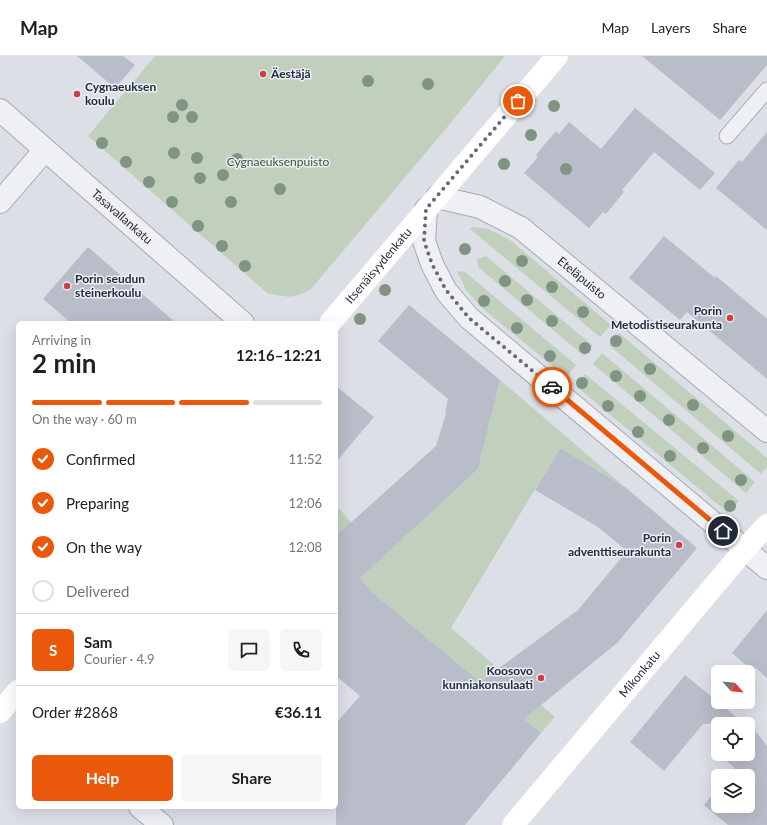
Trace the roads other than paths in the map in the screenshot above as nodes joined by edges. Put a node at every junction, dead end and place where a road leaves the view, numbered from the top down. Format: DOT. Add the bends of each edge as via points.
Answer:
graph roads {
  1 [pos="557,56"];
  2 [pos="767,90"];
  3 [pos="0,110"];
  4 [pos="726,136"];
  5 [pos="45,150"];
  6 [pos="0,202"];
  7 [pos="432,203"];
  8 [pos="241,321"];
  9 [pos="332,321"];
  10 [pos="767,431"];
  11 [pos="767,525"];
  12 [pos="745,549"];
  13 [pos="767,568"];
  14 [pos="142,809"];
  15 [pos="162,825"];
  16 [pos="513,825"];
  1 -- 7 [label="main road, Itsenäisyydenkatu"];
  2 -- 4 [label="lane"];
  3 -- 5 [label="street, Tasavallankatu"];
  5 -- 6 [label="street"];
  5 -- 8 [label="street, Tasavallankatu"];
  7 -- 9 [label="main road, Itsenäisyydenkatu"];
  7 -- 10 [label="street, Eteläpuisto" via="480,207 521,228"];
  7 -- 12 [label="street, Itsenäisyydenkatu" via="424,241 432,264 446,290 469,318"];
  11 -- 12 [label="main road, Mikonkatu"];
  12 -- 13 [label="street"];
  12 -- 16 [label="main road, Mikonkatu"];
  14 -- 15 [label="street"];
}
